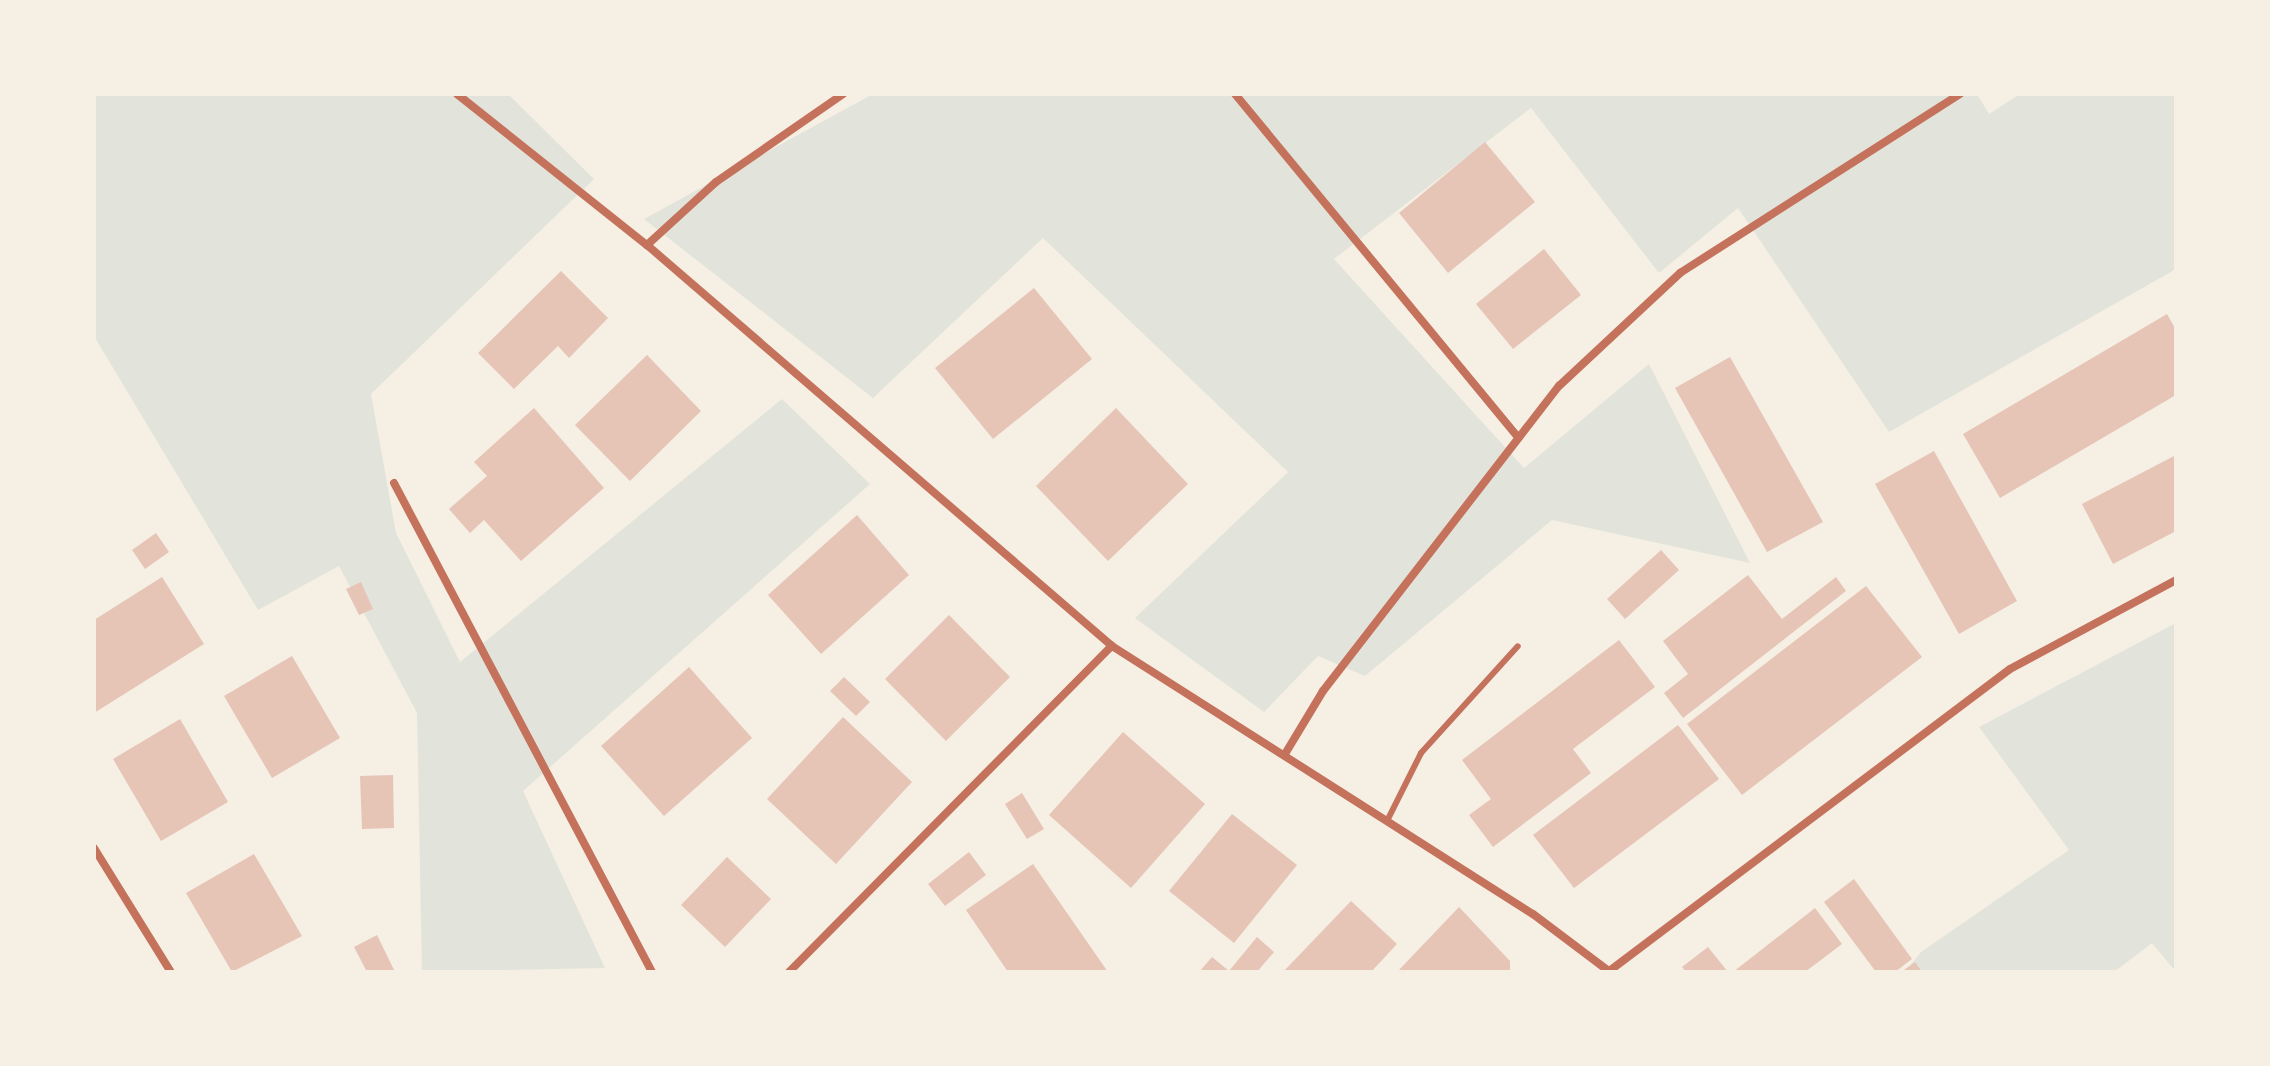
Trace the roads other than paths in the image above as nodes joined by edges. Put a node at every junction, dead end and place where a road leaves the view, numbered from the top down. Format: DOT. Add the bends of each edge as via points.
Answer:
graph roads {
  1 [pos="457,94"];
  2 [pos="843,94"];
  3 [pos="1235,94"];
  4 [pos="1960,94"];
  5 [pos="647,245"];
  6 [pos="1516,435"];
  7 [pos="394,483"];
  8 [pos="2176,580"];
  9 [pos="1112,646"];
  10 [pos="1518,646"];
  11 [pos="1285,754"];
  12 [pos="1387,821"];
  13 [pos="94,848"];
  14 [pos="171,972"];
  15 [pos="652,972"];
  16 [pos="789,972"];
  17 [pos="1609,972"];
  1 -- 5 [label="street"];
  2 -- 5 [label="street" via="716,182"];
  3 -- 6 [label="street"];
  4 -- 6 [label="street" via="1680,273"];
  5 -- 9 [label="street"];
  6 -- 11 [label="street" via="1323,691"];
  7 -- 15 [label="street"];
  8 -- 17 [label="street" via="2010,669"];
  9 -- 11 [label="street"];
  9 -- 16 [label="street"];
  10 -- 12 [label="lane" via="1421,753"];
  11 -- 12 [label="street"];
  12 -- 17 [label="street"];
  13 -- 14 [label="street"];
}
